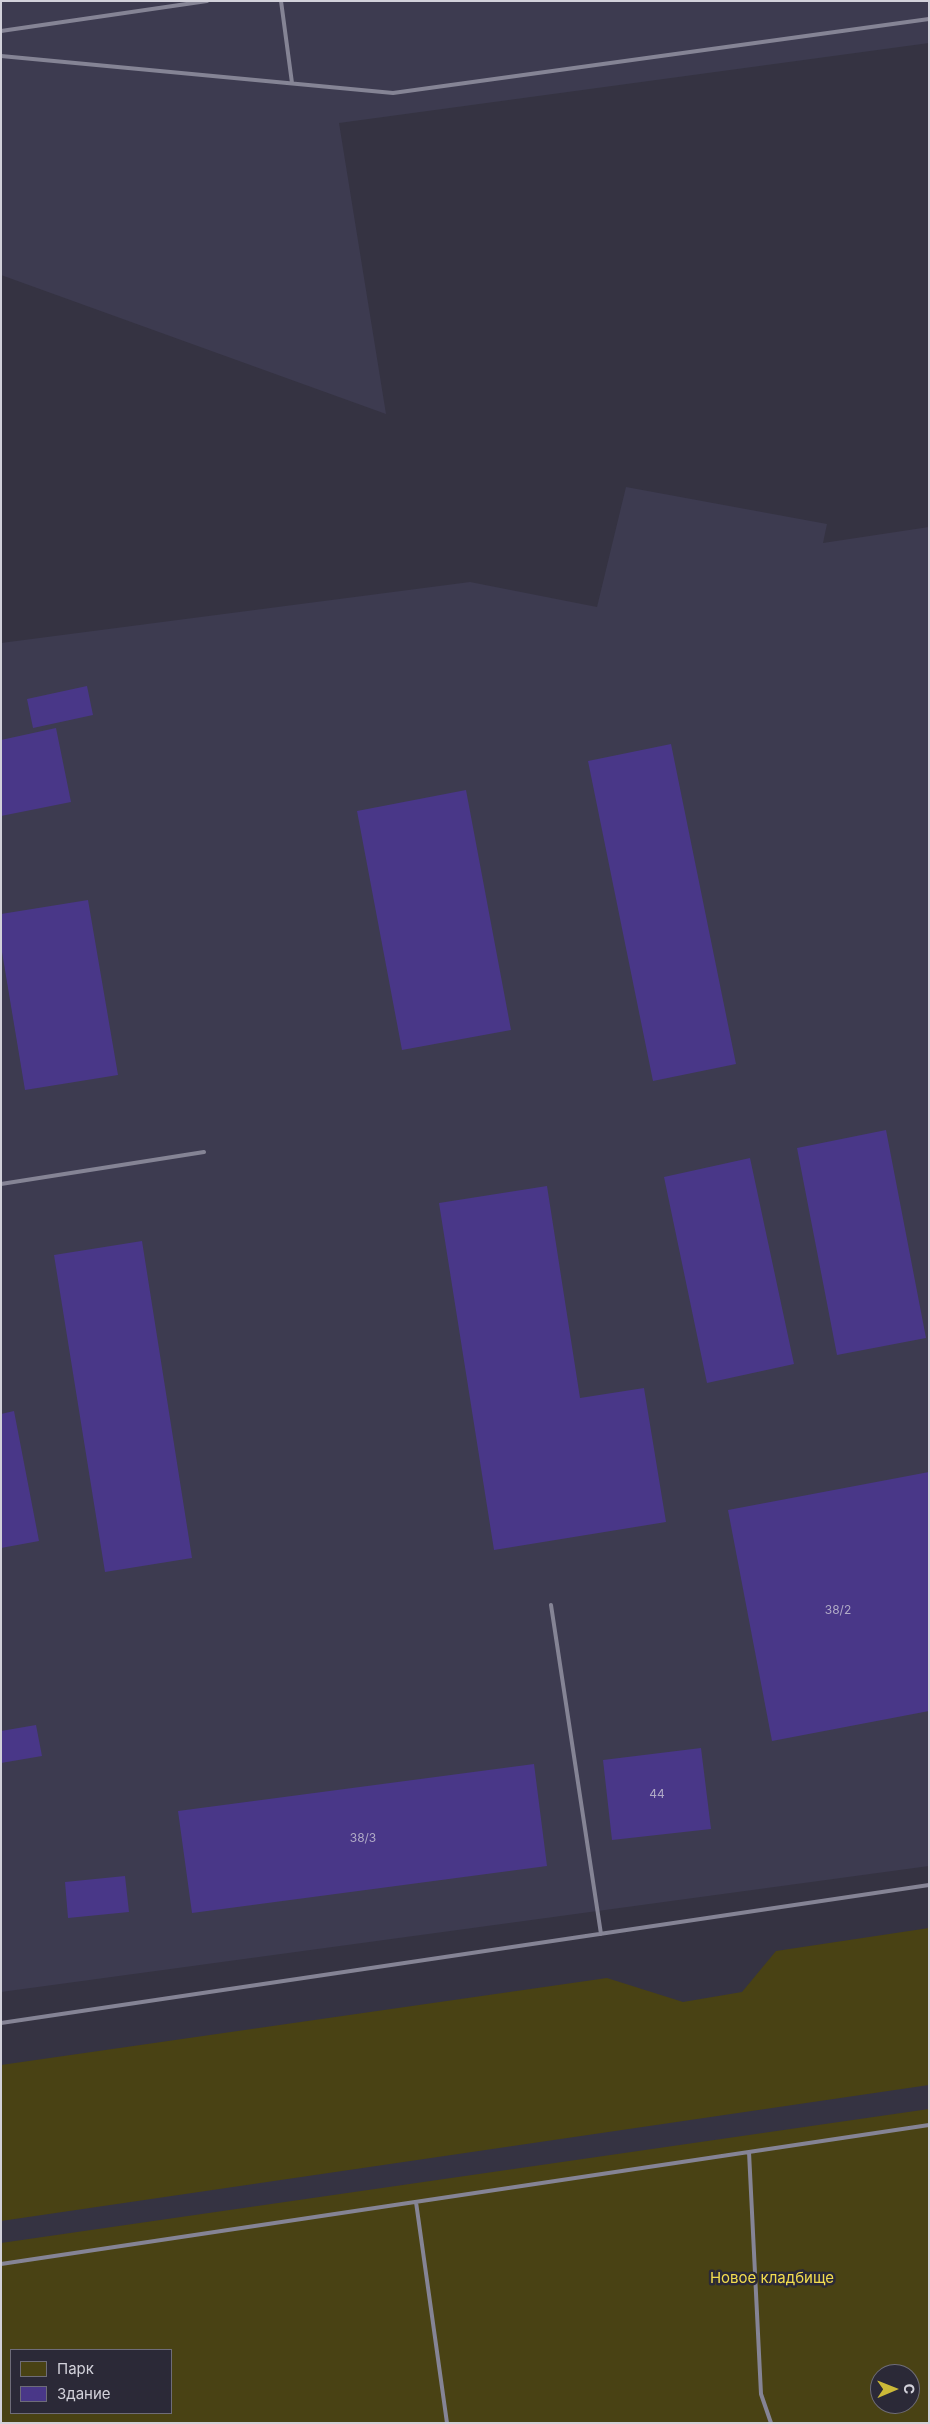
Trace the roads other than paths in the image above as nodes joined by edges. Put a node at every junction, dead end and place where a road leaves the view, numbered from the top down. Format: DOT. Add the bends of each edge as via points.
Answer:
graph roads {
  1 [pos="207,1"];
  2 [pos="281,1"];
  3 [pos="929,19"];
  4 [pos="1,31"];
  5 [pos="1,56"];
  6 [pos="292,83"];
  7 [pos="204,1152"];
  8 [pos="1,1184"];
  9 [pos="551,1605"];
  10 [pos="929,1885"];
  11 [pos="601,1934"];
  12 [pos="1,2023"];
  13 [pos="929,2125"];
  14 [pos="749,2152"];
  15 [pos="416,2202"];
  16 [pos="1,2264"];
  17 [pos="447,2423"];
  18 [pos="771,2423"];
  1 -- 4 [label="lane"];
  2 -- 6 [label="lane"];
  3 -- 6 [label="lane" via="393,93"];
  5 -- 6 [label="lane"];
  7 -- 8 [label="lane"];
  9 -- 11 [label="lane"];
  10 -- 11 [label="lane"];
  11 -- 12 [label="lane"];
  13 -- 14 [label="lane"];
  14 -- 15 [label="lane"];
  14 -- 18 [label="lane" via="762,2394"];
  15 -- 16 [label="lane"];
  15 -- 17 [label="lane"];
}
